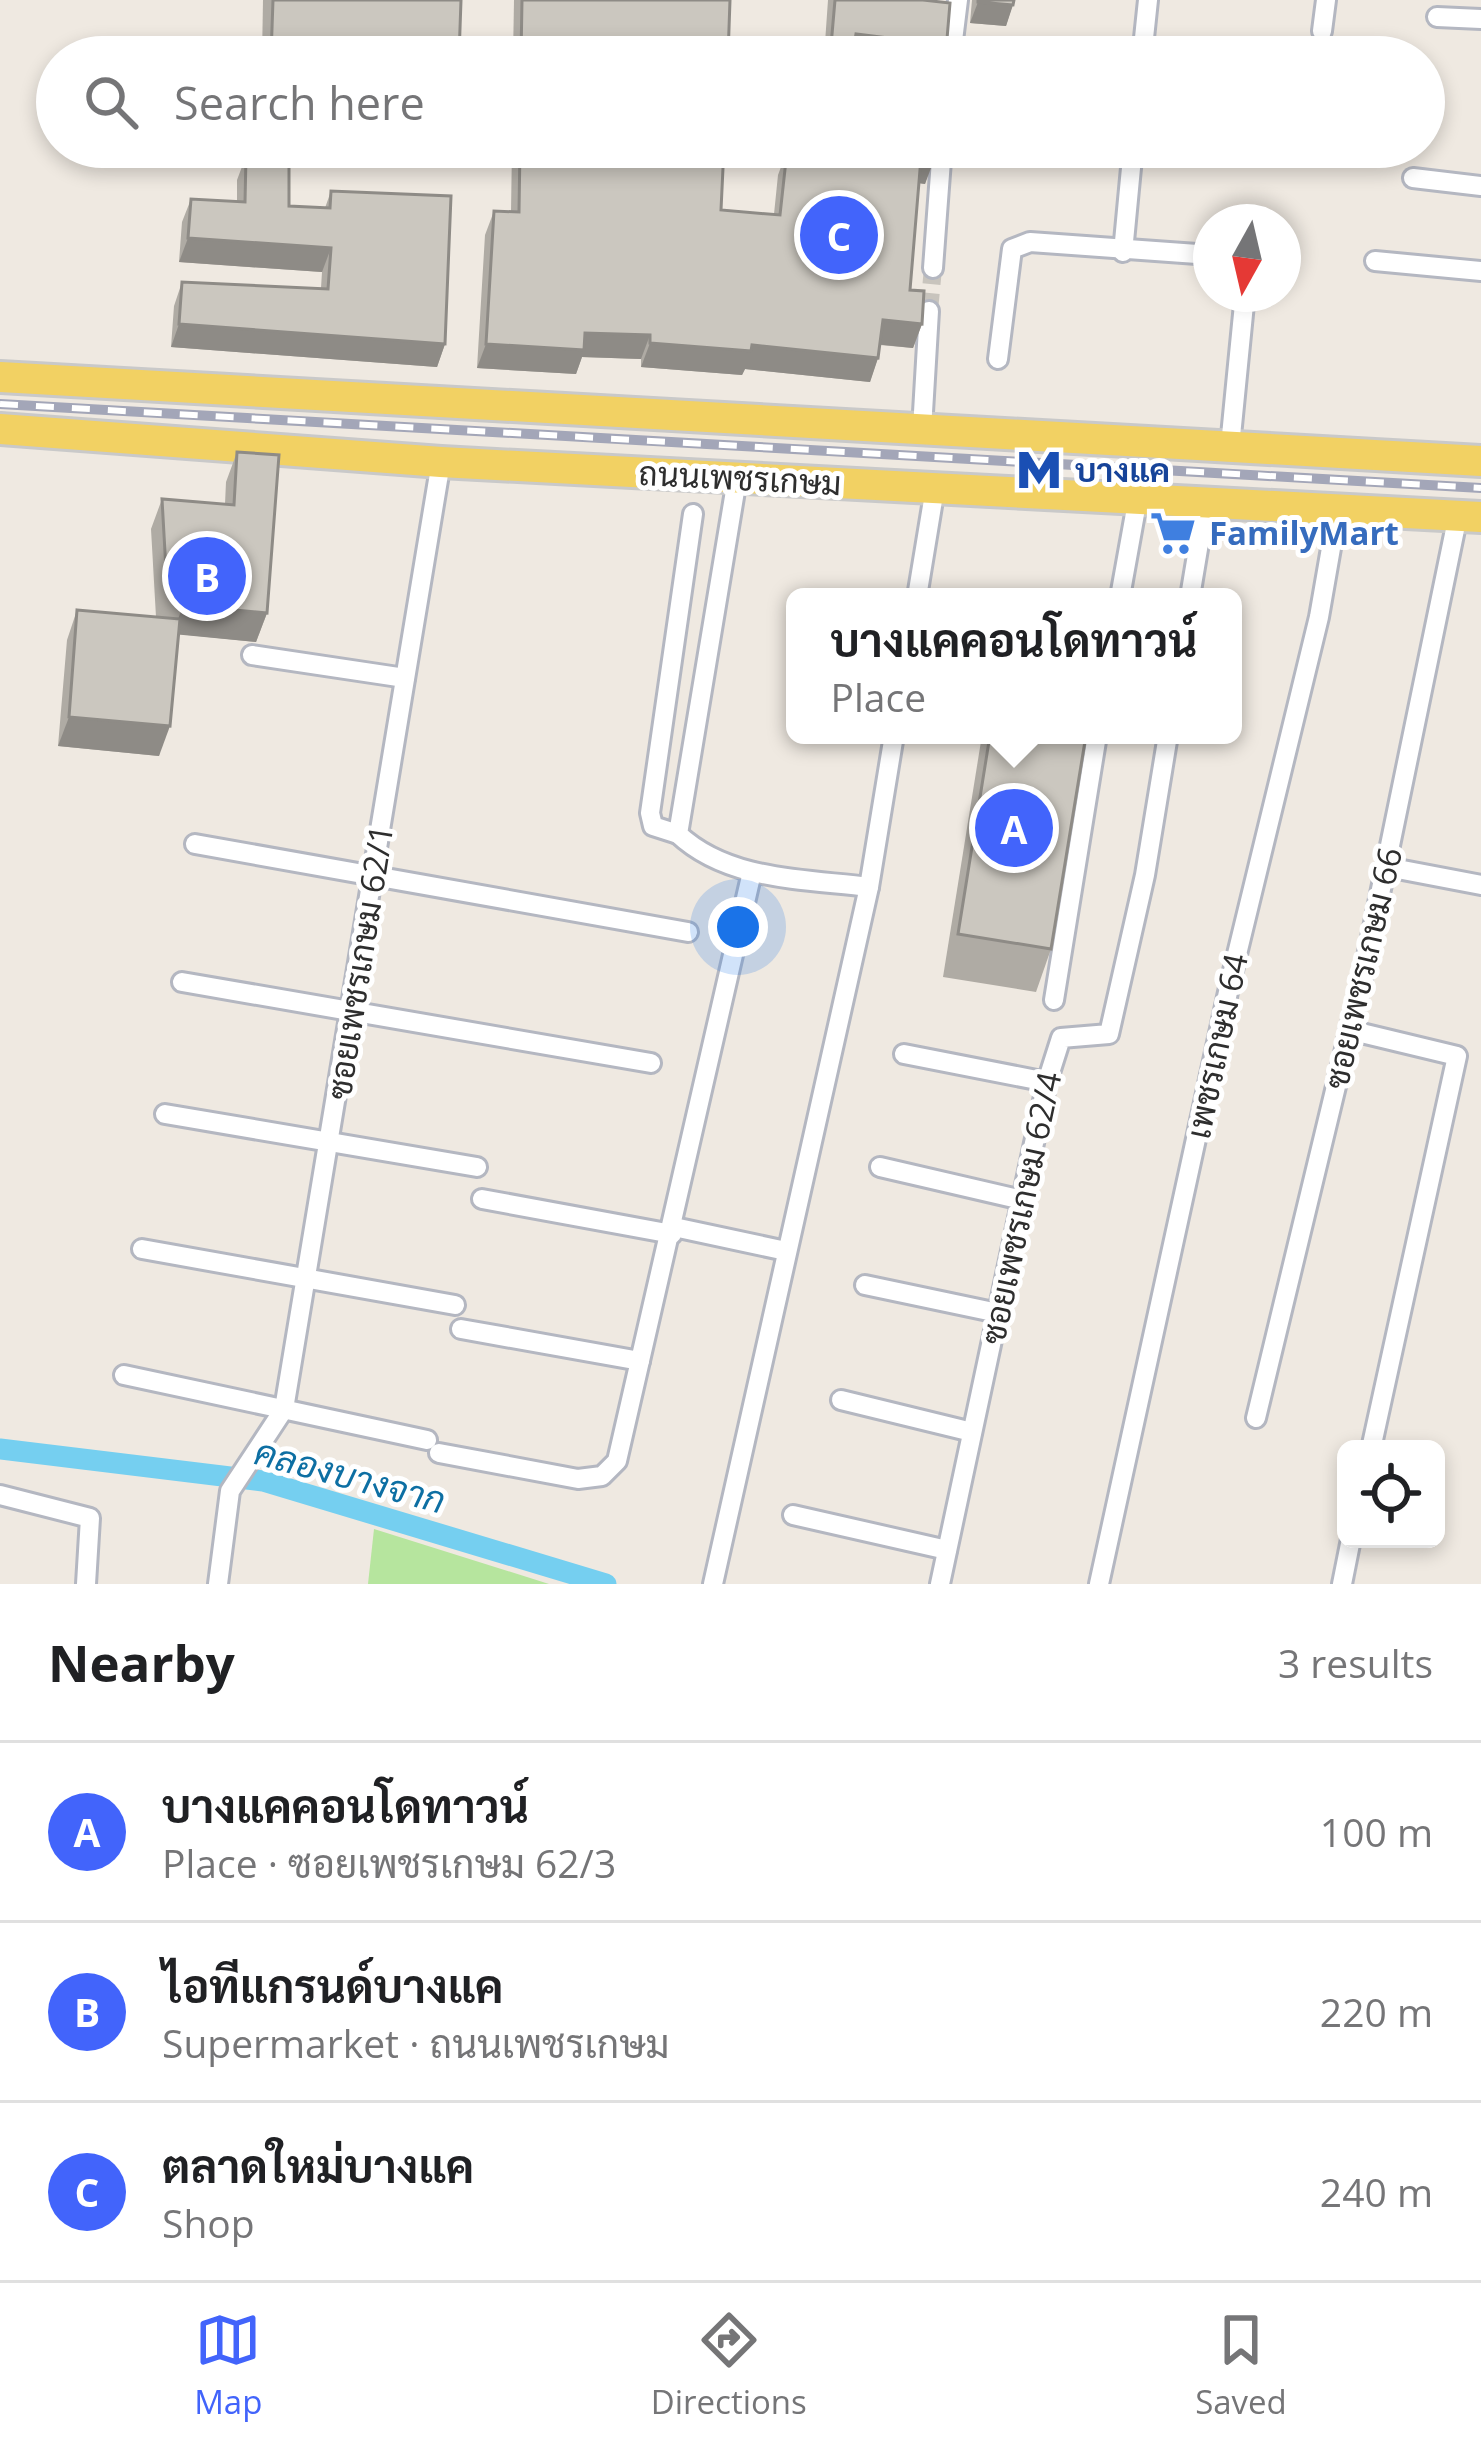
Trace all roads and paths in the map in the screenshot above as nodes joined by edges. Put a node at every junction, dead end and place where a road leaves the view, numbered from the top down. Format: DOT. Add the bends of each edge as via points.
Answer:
graph roads {
  1 [pos="958,0"];
  2 [pos="1148,0"];
  3 [pos="1326,0"];
  4 [pos="1437,16"];
  5 [pos="1481,19"];
  6 [pos="1322,32"];
  7 [pos="954,36"];
  8 [pos="1144,36"];
  9 [pos="940,168"];
  10 [pos="1130,168"];
  11 [pos="1413,178"];
  12 [pos="1481,185"];
  13 [pos="1123,252"];
  14 [pos="1193,254"];
  15 [pos="1376,261"];
  16 [pos="933,268"];
  17 [pos="1481,271"];
  18 [pos="929,311"];
  19 [pos="1243,312"];
  20 [pos="998,358"];
  21 [pos="0,377"];
  22 [pos="0,429"];
  23 [pos="922,429"];
  24 [pos="1230,446"];
  25 [pos="1481,460"];
  26 [pos="441,462"];
  27 [pos="737,479"];
  28 [pos="935,488"];
  29 [pos="1138,497"];
  30 [pos="1206,501"];
  31 [pos="1338,508"];
  32 [pos="693,514"];
  33 [pos="1469,516"];
  34 [pos="918,588"];
  35 [pos="1122,588"];
  36 [pos="1192,588"];
  37 [pos="252,655"];
  38 [pos="405,678"];
  39 [pos="666,704"];
  40 [pos="699,707"];
  41 [pos="893,744"];
  42 [pos="1096,744"];
  43 [pos="1167,744"];
  44 [pos="656,773"];
  45 [pos="686,776"];
  46 [pos="679,834"];
  47 [pos="195,844"];
  48 [pos="1387,867"];
  49 [pos="752,872"];
  50 [pos="373,876"];
  51 [pos="1481,885"];
  52 [pos="869,887"];
  53 [pos="688,932"];
  54 [pos="182,982"];
  55 [pos="1054,1000"];
  56 [pos="352,1012"];
  57 [pos="1349,1030"];
  58 [pos="904,1054"];
  59 [pos="651,1063"];
  60 [pos="1047,1082"];
  61 [pos="165,1114"];
  62 [pos="332,1144"];
  63 [pos="477,1167"];
  64 [pos="880,1167"];
  65 [pos="482,1199"];
  66 [pos="1022,1200"];
  67 [pos="673,1230"];
  68 [pos="142,1249"];
  69 [pos="786,1251"];
  70 [pos="309,1280"];
  71 [pos="865,1285"];
  72 [pos="455,1306"];
  73 [pos="998,1313"];
  74 [pos="461,1329"];
  75 [pos="640,1361"];
  76 [pos="124,1375"];
  77 [pos="841,1400"];
  78 [pos="284,1409"];
  79 [pos="1256,1418"];
  80 [pos="973,1432"];
  81 [pos="1373,1440"];
  82 [pos="0,1495"];
  83 [pos="794,1515"];
  84 [pos="1349,1548"];
  85 [pos="947,1550"];
  86 [pos="86,1584"];
  87 [pos="218,1584"];
  88 [pos="713,1584"];
  89 [pos="940,1584"];
  90 [pos="1099,1584"];
  91 [pos="1342,1584"];
  1 -- 7 [label="street"];
  2 -- 8 [label="street"];
  3 -- 6 [label="street"];
  4 -- 5 [label="street"];
  9 -- 16 [label="street"];
  10 -- 13 [label="street"];
  11 -- 12 [label="street"];
  13 -- 14 [label="street"];
  13 -- 20 [label="street" via="1030,242 1012,249"];
  15 -- 17 [label="street"];
  18 -- 23 [label="street"];
  19 -- 24 [label="street"];
  21 -- 23 [label="main road, ถนนเพชรเกษม"];
  22 -- 26 [label="main road, ถนนเพชรเกษม"];
  23 -- 24 [label="main road, ถนนเพชรเกษม"];
  24 -- 25 [label="main road, ถนนเพชรเกษม"];
  26 -- 27 [label="main road, ถนนเพชรเกษม"];
  26 -- 38 [label="street, ซอยเพชรเกษม 62/1"];
  27 -- 28 [label="main road, ถนนเพชรเกษม"];
  27 -- 40 [label="street"];
  28 -- 29 [label="main road, ถนนเพชรเกษม"];
  28 -- 34 [label="street"];
  29 -- 30 [label="main road, ถนนเพชรเกษม"];
  29 -- 35 [label="street"];
  30 -- 31 [label="main road, ถนนเพชรเกษม"];
  30 -- 36 [label="street"];
  31 -- 33 [label="main road, ถนนเพชรเกษม"];
  31 -- 90 [label="street, เพชรเกษม 64"];
  32 -- 39 [label="street"];
  33 -- 48 [label="street, ซอยเพชรเกษม 66"];
  37 -- 38 [label="street"];
  38 -- 50 [label="street, ซอยเพชรเกษม 62/1"];
  39 -- 40 [label="street"];
  39 -- 44 [label="street"];
  40 -- 45 [label="street"];
  41 -- 52 [label="street"];
  42 -- 55 [label="street"];
  43 -- 60 [label="street, ซอยเพชรเกษม 62/4" via="1109,1034 1061,1038"];
  44 -- 45 [label="street"];
  44 -- 46 [label="street" via="650,823"];
  45 -- 46 [label="street"];
  46 -- 49 [label="street" via="697,852"];
  47 -- 50 [label="street"];
  48 -- 51 [label="street"];
  48 -- 57 [label="street, ซอยเพชรเกษม 66"];
  49 -- 52 [label="street"];
  49 -- 67 [label="street"];
  50 -- 53 [label="street"];
  50 -- 56 [label="street, ซอยเพชรเกษม 62/1"];
  52 -- 69 [label="street"];
  54 -- 56 [label="street"];
  56 -- 59 [label="street"];
  56 -- 62 [label="street, ซอยเพชรเกษม 62/1"];
  57 -- 79 [label="street, ซอยเพชรเกษม 66"];
  57 -- 81 [label="street" via="1457,1056"];
  58 -- 60 [label="street"];
  60 -- 66 [label="street, ซอยเพชรเกษม 62/4"];
  61 -- 62 [label="street"];
  62 -- 63 [label="street"];
  62 -- 70 [label="street, ซอยเพชรเกษม 62/1"];
  64 -- 66 [label="street"];
  65 -- 67 [label="street"];
  66 -- 73 [label="street, ซอยเพชรเกษม 62/4"];
  67 -- 69 [label="street"];
  67 -- 75 [label="street"];
  68 -- 70 [label="street"];
  69 -- 88 [label="street"];
  70 -- 72 [label="street"];
  70 -- 78 [label="street, ซอยเพชรเกษม 62/1"];
  71 -- 73 [label="street"];
  73 -- 80 [label="street, ซอยเพชรเกษม 62/4"];
  74 -- 75 [label="street"];
  75 -- 78 [label="street" via="617,1461 602,1476 578,1479"];
  76 -- 78 [label="street"];
  77 -- 80 [label="street"];
  78 -- 87 [label="street, ซอยเพชรเกษม 62/1" via="230,1491"];
  80 -- 85 [label="street, ซอยเพชรเกษม 62/4"];
  82 -- 86 [label="street" via="90,1518"];
  83 -- 85 [label="street"];
  84 -- 91 [label="street"];
  85 -- 89 [label="street, ซอยเพชรเกษม 62/4"];
}
